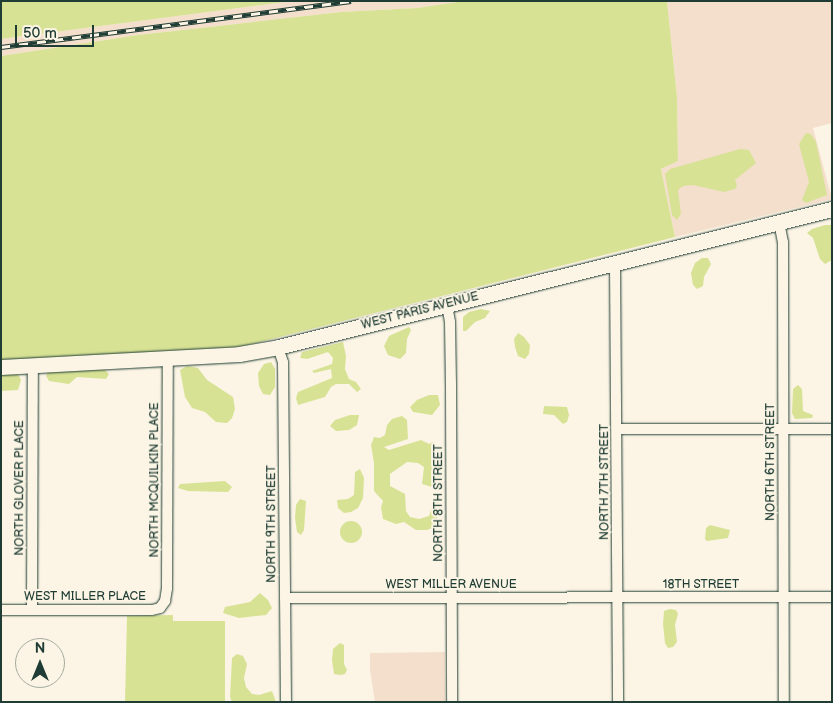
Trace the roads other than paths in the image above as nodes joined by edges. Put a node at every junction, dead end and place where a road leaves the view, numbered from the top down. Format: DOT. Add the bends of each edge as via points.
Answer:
graph roads {
  1 [pos="832,209"];
  2 [pos="778,222"];
  3 [pos="615,263"];
  4 [pos="447,305"];
  5 [pos="278,346"];
  6 [pos="168,359"];
  7 [pos="33,365"];
  8 [pos="1,367"];
  9 [pos="617,429"];
  10 [pos="783,429"];
  11 [pos="832,429"];
  12 [pos="618,597"];
  13 [pos="784,597"];
  14 [pos="832,597"];
  15 [pos="285,598"];
  16 [pos="451,598"];
  17 [pos="165,601"];
  18 [pos="1,610"];
  19 [pos="32,610"];
  20 [pos="286,702"];
  21 [pos="452,702"];
  22 [pos="618,702"];
  23 [pos="784,702"];
  1 -- 2 [label="main road, WEST PARIS AVENUE"];
  2 -- 3 [label="main road, WEST PARIS AVENUE"];
  2 -- 10 [label="street, NORTH 6TH STREET" via="783,242"];
  3 -- 4 [label="main road, WEST PARIS AVENUE"];
  3 -- 9 [label="street, NORTH 7TH STREET"];
  4 -- 5 [label="main road, WEST PARIS AVENUE"];
  4 -- 16 [label="street, NORTH 8TH STREET" via="451,384"];
  5 -- 6 [label="main road, WEST PARIS AVENUE" via="231,355"];
  5 -- 15 [label="street, NORTH 9TH STREET" via="283,362"];
  6 -- 7 [label="main road, WEST PARIS AVENUE"];
  6 -- 17 [label="street, NORTH MCQUILKIN PLACE" via="168,589"];
  7 -- 8 [label="main road, WEST PARIS AVENUE"];
  7 -- 19 [label="street, NORTH GLOVER PLACE"];
  9 -- 10 [label="street"];
  9 -- 12 [label="street, NORTH 7TH STREET"];
  10 -- 11 [label="street"];
  10 -- 13 [label="street, NORTH 6TH STREET"];
  12 -- 13 [label="street, 18TH STREET"];
  12 -- 16 [label="street, WEST MILLER AVENUE"];
  12 -- 22 [label="street, NORTH 7TH STREET"];
  13 -- 14 [label="street"];
  13 -- 23 [label="street, NORTH 6TH STREET"];
  15 -- 16 [label="street, WEST MILLER AVENUE"];
  15 -- 20 [label="street, NORTH 9TH STREET"];
  16 -- 21 [label="street, NORTH 8TH STREET"];
  17 -- 19 [label="street, WEST MILLER PLACE" via="160,608 152,610"];
  18 -- 19 [label="street, WEST MILLER PLACE"];
}
